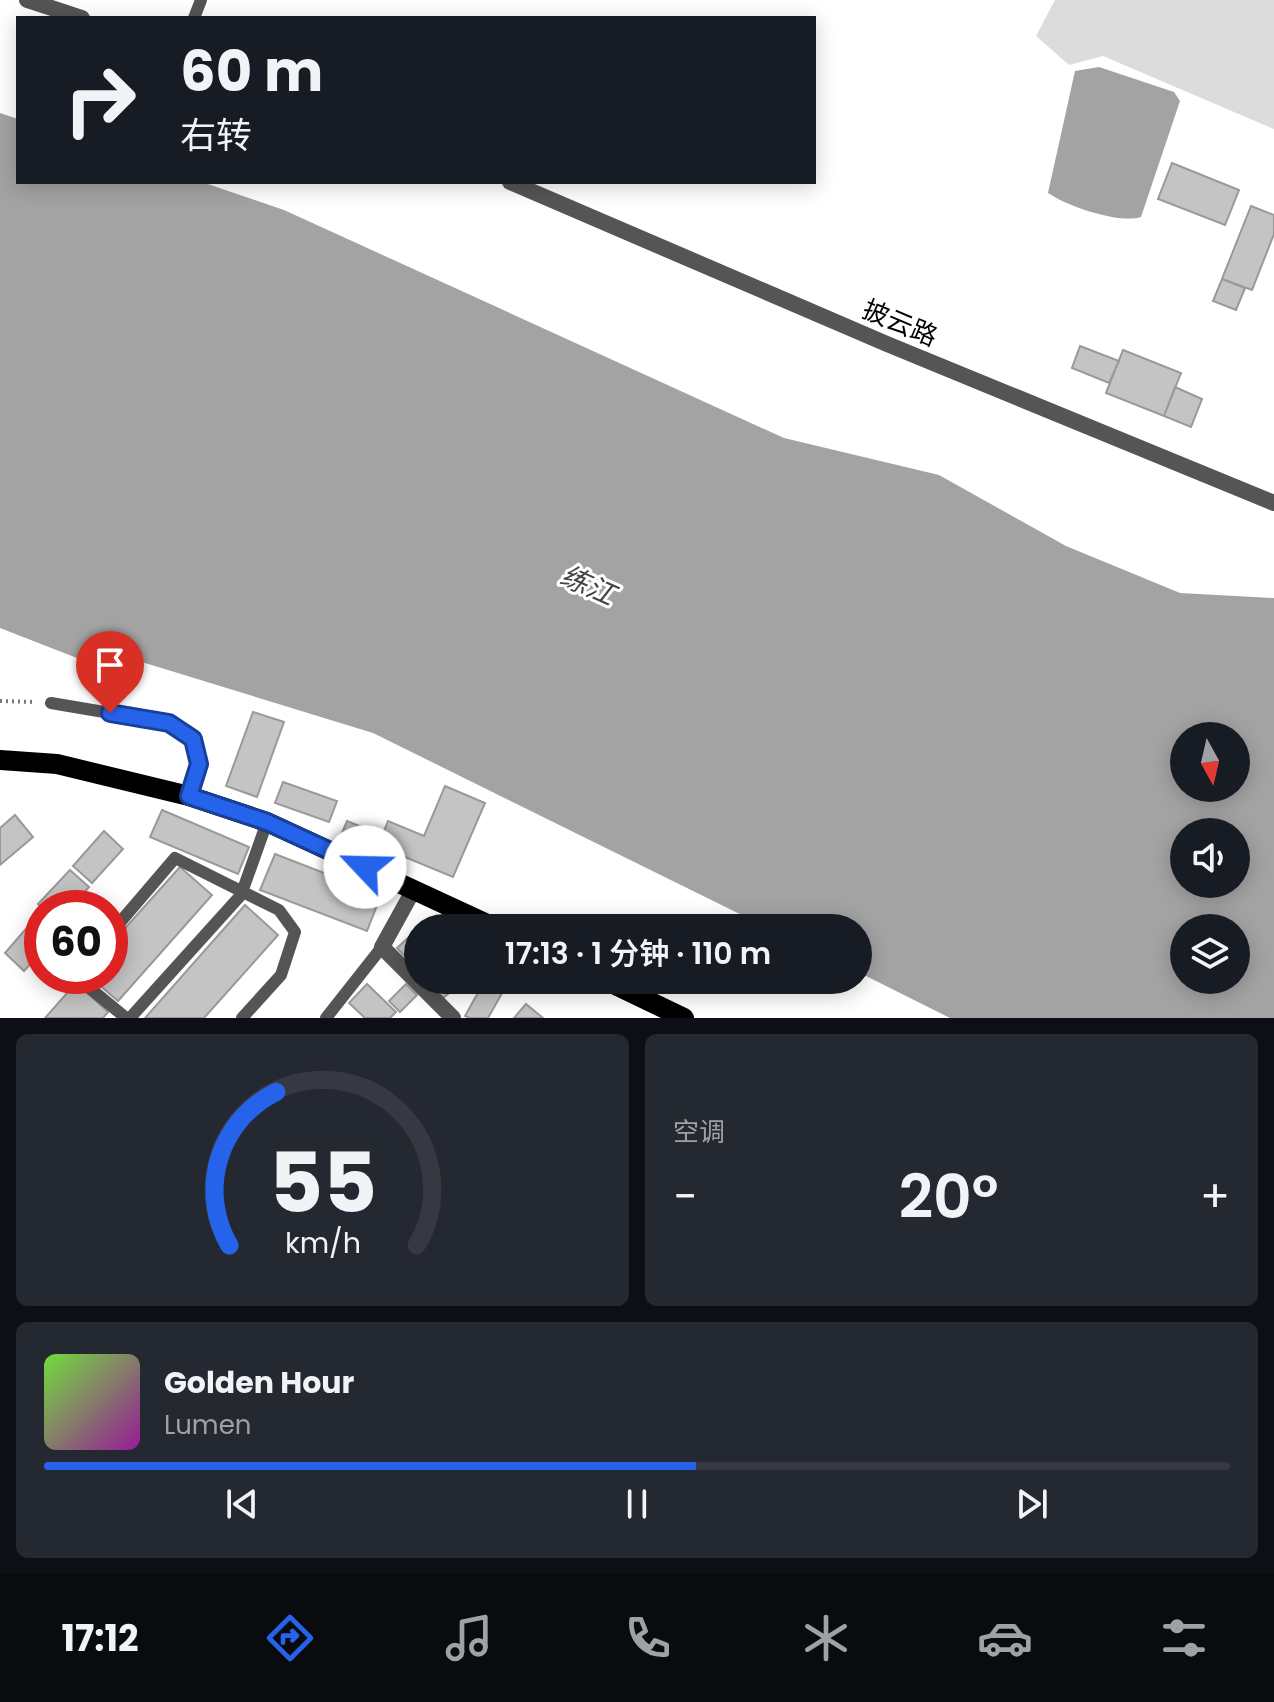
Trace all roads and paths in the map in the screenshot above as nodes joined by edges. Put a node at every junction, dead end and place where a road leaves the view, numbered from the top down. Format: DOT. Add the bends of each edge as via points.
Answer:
graph roads {
  1 [pos="27,0"];
  2 [pos="76,16"];
  3 [pos="515,184"];
  4 [pos="1274,503"];
  5 [pos="0,701"];
  6 [pos="51,703"];
  7 [pos="0,760"];
  8 [pos="189,796"];
  9 [pos="267,822"];
  10 [pos="414,889"];
  11 [pos="242,892"];
  12 [pos="128,913"];
  13 [pos="467,914"];
  14 [pos="382,947"];
  15 [pos="98,994"];
  16 [pos="634,994"];
  17 [pos="128,1018"];
  18 [pos="242,1018"];
  19 [pos="326,1018"];
  20 [pos="453,1018"];
  21 [pos="684,1018"];
  1 -- 2 [label="street"];
  3 -- 4 [label="street, 披云路"];
  5 -- 6 [label="path"];
  6 -- 8 [label="lane" via="169,723 193,739 199,764"];
  7 -- 8 [label="main road" via="57,764"];
  8 -- 9 [label="main road"];
  9 -- 10 [label="main road"];
  9 -- 11 [label="lane"];
  10 -- 13 [label="main road"];
  10 -- 14 [label="street"];
  11 -- 12 [label="lane" via="175,858"];
  11 -- 17 [label="lane"];
  11 -- 18 [label="lane" via="279,910 295,932 281,975"];
  14 -- 19 [label="lane"];
  14 -- 20 [label="street"];
  15 -- 17 [label="lane"];
  16 -- 21 [label="main road"];
}
